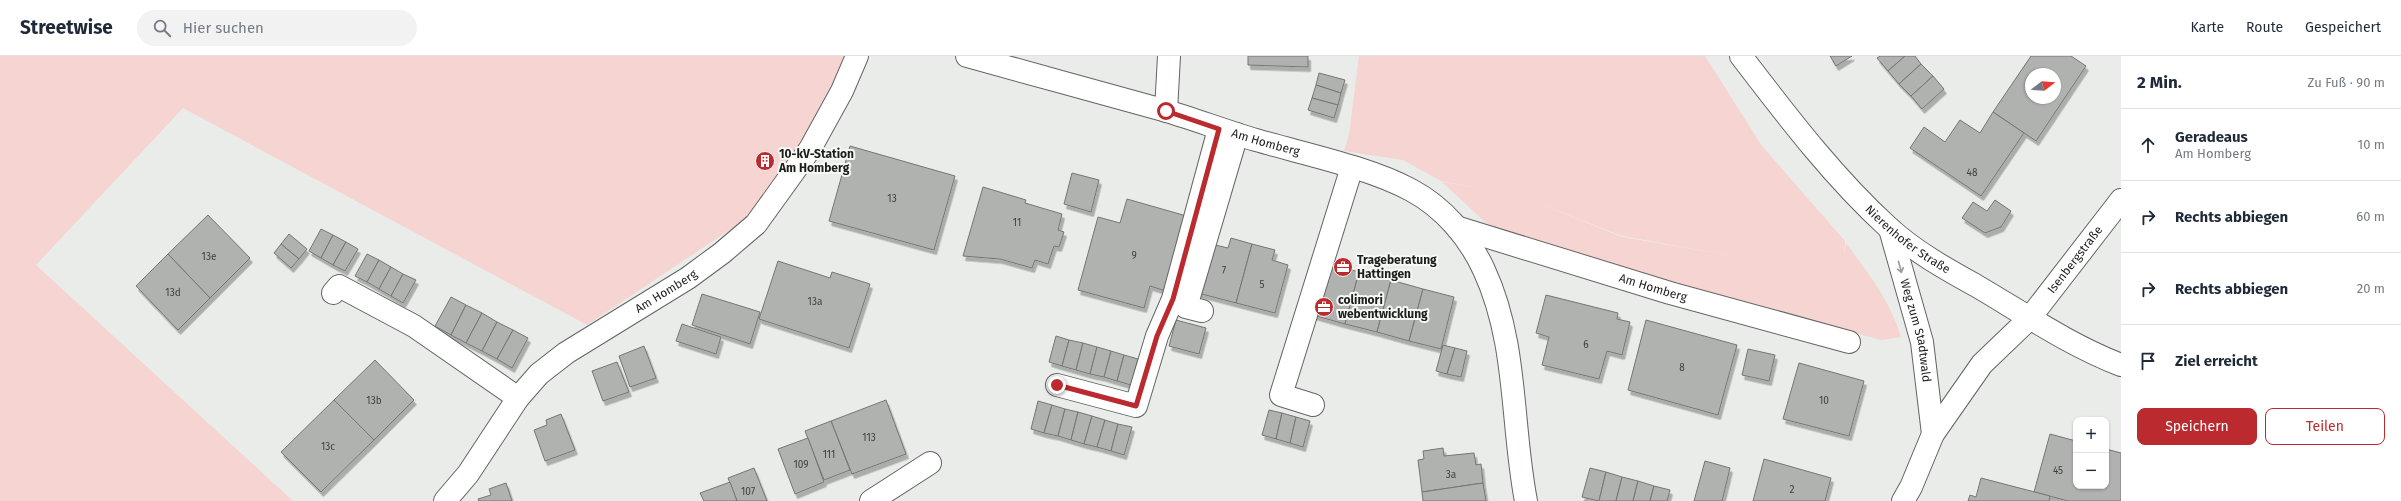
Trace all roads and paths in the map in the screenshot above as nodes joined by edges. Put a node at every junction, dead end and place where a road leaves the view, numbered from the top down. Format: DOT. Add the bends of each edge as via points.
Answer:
graph roads {
  1 [pos="857,56"];
  2 [pos="967,56"];
  3 [pos="1169,56"];
  4 [pos="1741,56"];
  5 [pos="1166,111"];
  6 [pos="1228,132"];
  7 [pos="1352,167"];
  8 [pos="2121,200"];
  9 [pos="1458,228"];
  10 [pos="1890,229"];
  11 [pos="333,293"];
  12 [pos="1202,311"];
  13 [pos="2029,319"];
  14 [pos="1849,342"];
  15 [pos="2121,365"];
  16 [pos="1057,385"];
  17 [pos="518,398"];
  18 [pos="1313,405"];
  19 [pos="1933,434"];
  20 [pos="930,463"];
  21 [pos="445,501"];
  22 [pos="871,501"];
  23 [pos="1526,501"];
  24 [pos="1903,501"];
  1 -- 17 [label="street, Am Homberg" via="842,91 810,150 756,224 688,278 566,353 539,374"];
  2 -- 5 [label="street, Am Homberg"];
  3 -- 5 [label="street"];
  4 -- 10 [label="street, Nierenhofer Straße" via="1809,144"];
  5 -- 6 [label="street, Am Homberg"];
  6 -- 7 [label="street, Am Homberg"];
  6 -- 12 [label="street" via="1186,307"];
  6 -- 16 [label="street" via="1173,299 1157,336 1136,406"];
  7 -- 9 [label="street, Am Homberg" via="1413,191"];
  7 -- 18 [label="street" via="1281,395"];
  8 -- 13 [label="street, Isenbergstraße"];
  9 -- 14 [label="street, Am Homberg" via="1670,293"];
  9 -- 23 [label="street, Am Homberg" via="1492,287 1502,323 1511,365"];
  10 -- 13 [label="street, Nierenhofer Straße" via="1959,278 1974,284"];
  10 -- 19 [label="street, Weg zum Stadtwald, one-way" via="1922,342"];
  11 -- 17 [label="street" via="339,286 414,326"];
  13 -- 15 [label="street, Nierenhofer Straße"];
  13 -- 19 [label="street, Weg zum Stadtwald" via="1982,364"];
  17 -- 21 [label="street, Am Homberg" via="468,474"];
  19 -- 24 [label="street, Weg zum Stadtwald"];
  20 -- 22 [label="street"];
}
